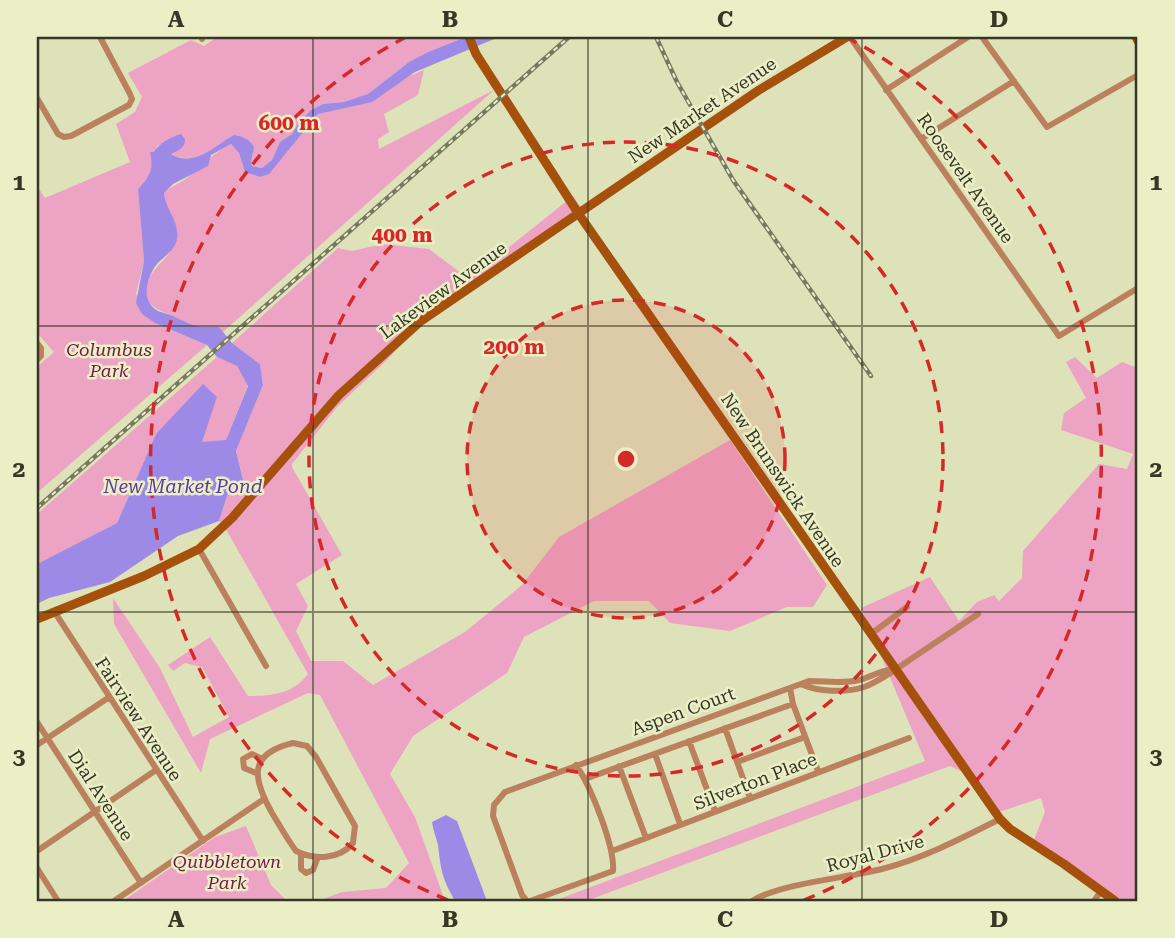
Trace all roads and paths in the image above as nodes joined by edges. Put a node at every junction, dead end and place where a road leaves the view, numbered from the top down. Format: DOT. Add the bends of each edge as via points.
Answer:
graph roads {
  1 [pos="100,37"];
  2 [pos="470,37"];
  3 [pos="848,37"];
  4 [pos="968,37"];
  5 [pos="982,37"];
  6 [pos="1138,75"];
  7 [pos="1014,81"];
  8 [pos="886,90"];
  9 [pos="37,98"];
  10 [pos="922,139"];
  11 [pos="578,213"];
  12 [pos="1138,288"];
  13 [pos="39,345"];
  14 [pos="37,360"];
  15 [pos="199,549"];
  16 [pos="907,607"];
  17 [pos="54,611"];
  18 [pos="978,614"];
  19 [pos="37,619"];
  20 [pos="871,634"];
  21 [pos="266,666"];
  22 [pos="895,670"];
  23 [pos="790,688"];
  24 [pos="108,698"];
  25 [pos="793,704"];
  26 [pos="37,722"];
  27 [pos="725,728"];
  28 [pos="805,737"];
  29 [pos="47,738"];
  30 [pos="909,738"];
  31 [pos="689,741"];
  32 [pos="37,746"];
  33 [pos="654,754"];
  34 [pos="262,759"];
  35 [pos="737,762"];
  36 [pos="576,765"];
  37 [pos="619,766"];
  38 [pos="156,770"];
  39 [pos="818,771"];
  40 [pos="256,773"];
  41 [pos="585,779"];
  42 [pos="750,798"];
  43 [pos="264,799"];
  44 [pos="715,811"];
  45 [pos="94,812"];
  46 [pos="1000,819"];
  47 [pos="680,824"];
  48 [pos="646,838"];
  49 [pos="203,841"];
  50 [pos="37,850"];
  51 [pos="612,851"];
  52 [pos="301,853"];
  53 [pos="318,857"];
  54 [pos="37,868"];
  55 [pos="141,883"];
  56 [pos="1101,891"];
  57 [pos="58,901"];
  58 [pos="114,901"];
  59 [pos="529,901"];
  60 [pos="752,901"];
  61 [pos="1094,901"];
  62 [pos="1115,901"];
  1 -- 9 [label="street" via="131,102 64,137"];
  2 -- 11 [label="street, New Brunswick Avenue" via="476,54"];
  3 -- 8 [label="street, Roosevelt Avenue"];
  3 -- 11 [label="street, New Market Avenue" via="759,90"];
  4 -- 8 [label="street"];
  5 -- 7 [label="street"];
  6 -- 7 [label="street" via="1047,127"];
  7 -- 10 [label="street"];
  8 -- 10 [label="street, Roosevelt Avenue"];
  10 -- 12 [label="street, Roosevelt Avenue" via="1059,336"];
  11 -- 15 [label="street, Lakeview Avenue" via="392,346 338,396 232,518"];
  11 -- 20 [label="street, New Brunswick Avenue"];
  13 -- 14 [label="street"];
  15 -- 17 [label="street, Lakeview Avenue"];
  15 -- 21 [label="street"];
  16 -- 20 [label="street"];
  17 -- 19 [label="street, Lakeview Avenue"];
  17 -- 24 [label="street, Fairview Avenue"];
  18 -- 22 [label="street, Aspen Court"];
  20 -- 22 [label="street, New Brunswick Avenue"];
  22 -- 23 [label="street, Aspen Court" via="884,669 845,683 809,681"];
  22 -- 46 [label="street, New Brunswick Avenue"];
  23 -- 25 [label="street"];
  23 -- 36 [label="street, Aspen Court"];
  24 -- 29 [label="street"];
  24 -- 38 [label="street, Fairview Avenue"];
  25 -- 27 [label="street"];
  25 -- 28 [label="street"];
  26 -- 29 [label="street, Dial Avenue"];
  27 -- 31 [label="street"];
  27 -- 35 [label="street"];
  28 -- 35 [label="street"];
  28 -- 39 [label="street"];
  29 -- 32 [label="street"];
  29 -- 45 [label="street, Dial Avenue"];
  30 -- 39 [label="street, Silverton Place"];
  31 -- 33 [label="street"];
  31 -- 44 [label="street"];
  33 -- 37 [label="street"];
  33 -- 47 [label="street"];
  34 -- 40 [label="street"];
  34 -- 40 [label="street" via="252,754 243,759 244,768"];
  34 -- 53 [label="street" via="293,743 307,746 316,757 356,831 346,850"];
  35 -- 42 [label="street"];
  36 -- 41 [label="street"];
  36 -- 59 [label="street, Aspen Court" via="505,792 494,805 493,816 522,895"];
  37 -- 41 [label="street"];
  37 -- 48 [label="street"];
  38 -- 45 [label="street"];
  38 -- 49 [label="street, Fairview Avenue"];
  39 -- 42 [label="street, Silverton Place"];
  40 -- 43 [label="street"];
  41 -- 51 [label="street"];
  42 -- 44 [label="street, Silverton Place"];
  43 -- 49 [label="street"];
  43 -- 52 [label="street" via="290,844"];
  44 -- 47 [label="street, Silverton Place"];
  45 -- 50 [label="street"];
  45 -- 55 [label="street, Dial Avenue"];
  46 -- 56 [label="street, New Brunswick Avenue"];
  46 -- 60 [label="street, Royal Drive" via="942,848 884,869"];
  47 -- 48 [label="street, Silverton Place"];
  48 -- 51 [label="street, Silverton Place"];
  49 -- 55 [label="street"];
  51 -- 59 [label="street, Aspen Court" via="613,871"];
  52 -- 53 [label="street"];
  52 -- 53 [label="street" via="301,869 306,873 313,870"];
  54 -- 57 [label="street"];
  55 -- 58 [label="street"];
  56 -- 61 [label="street"];
  56 -- 62 [label="street, New Brunswick Avenue"];
}
